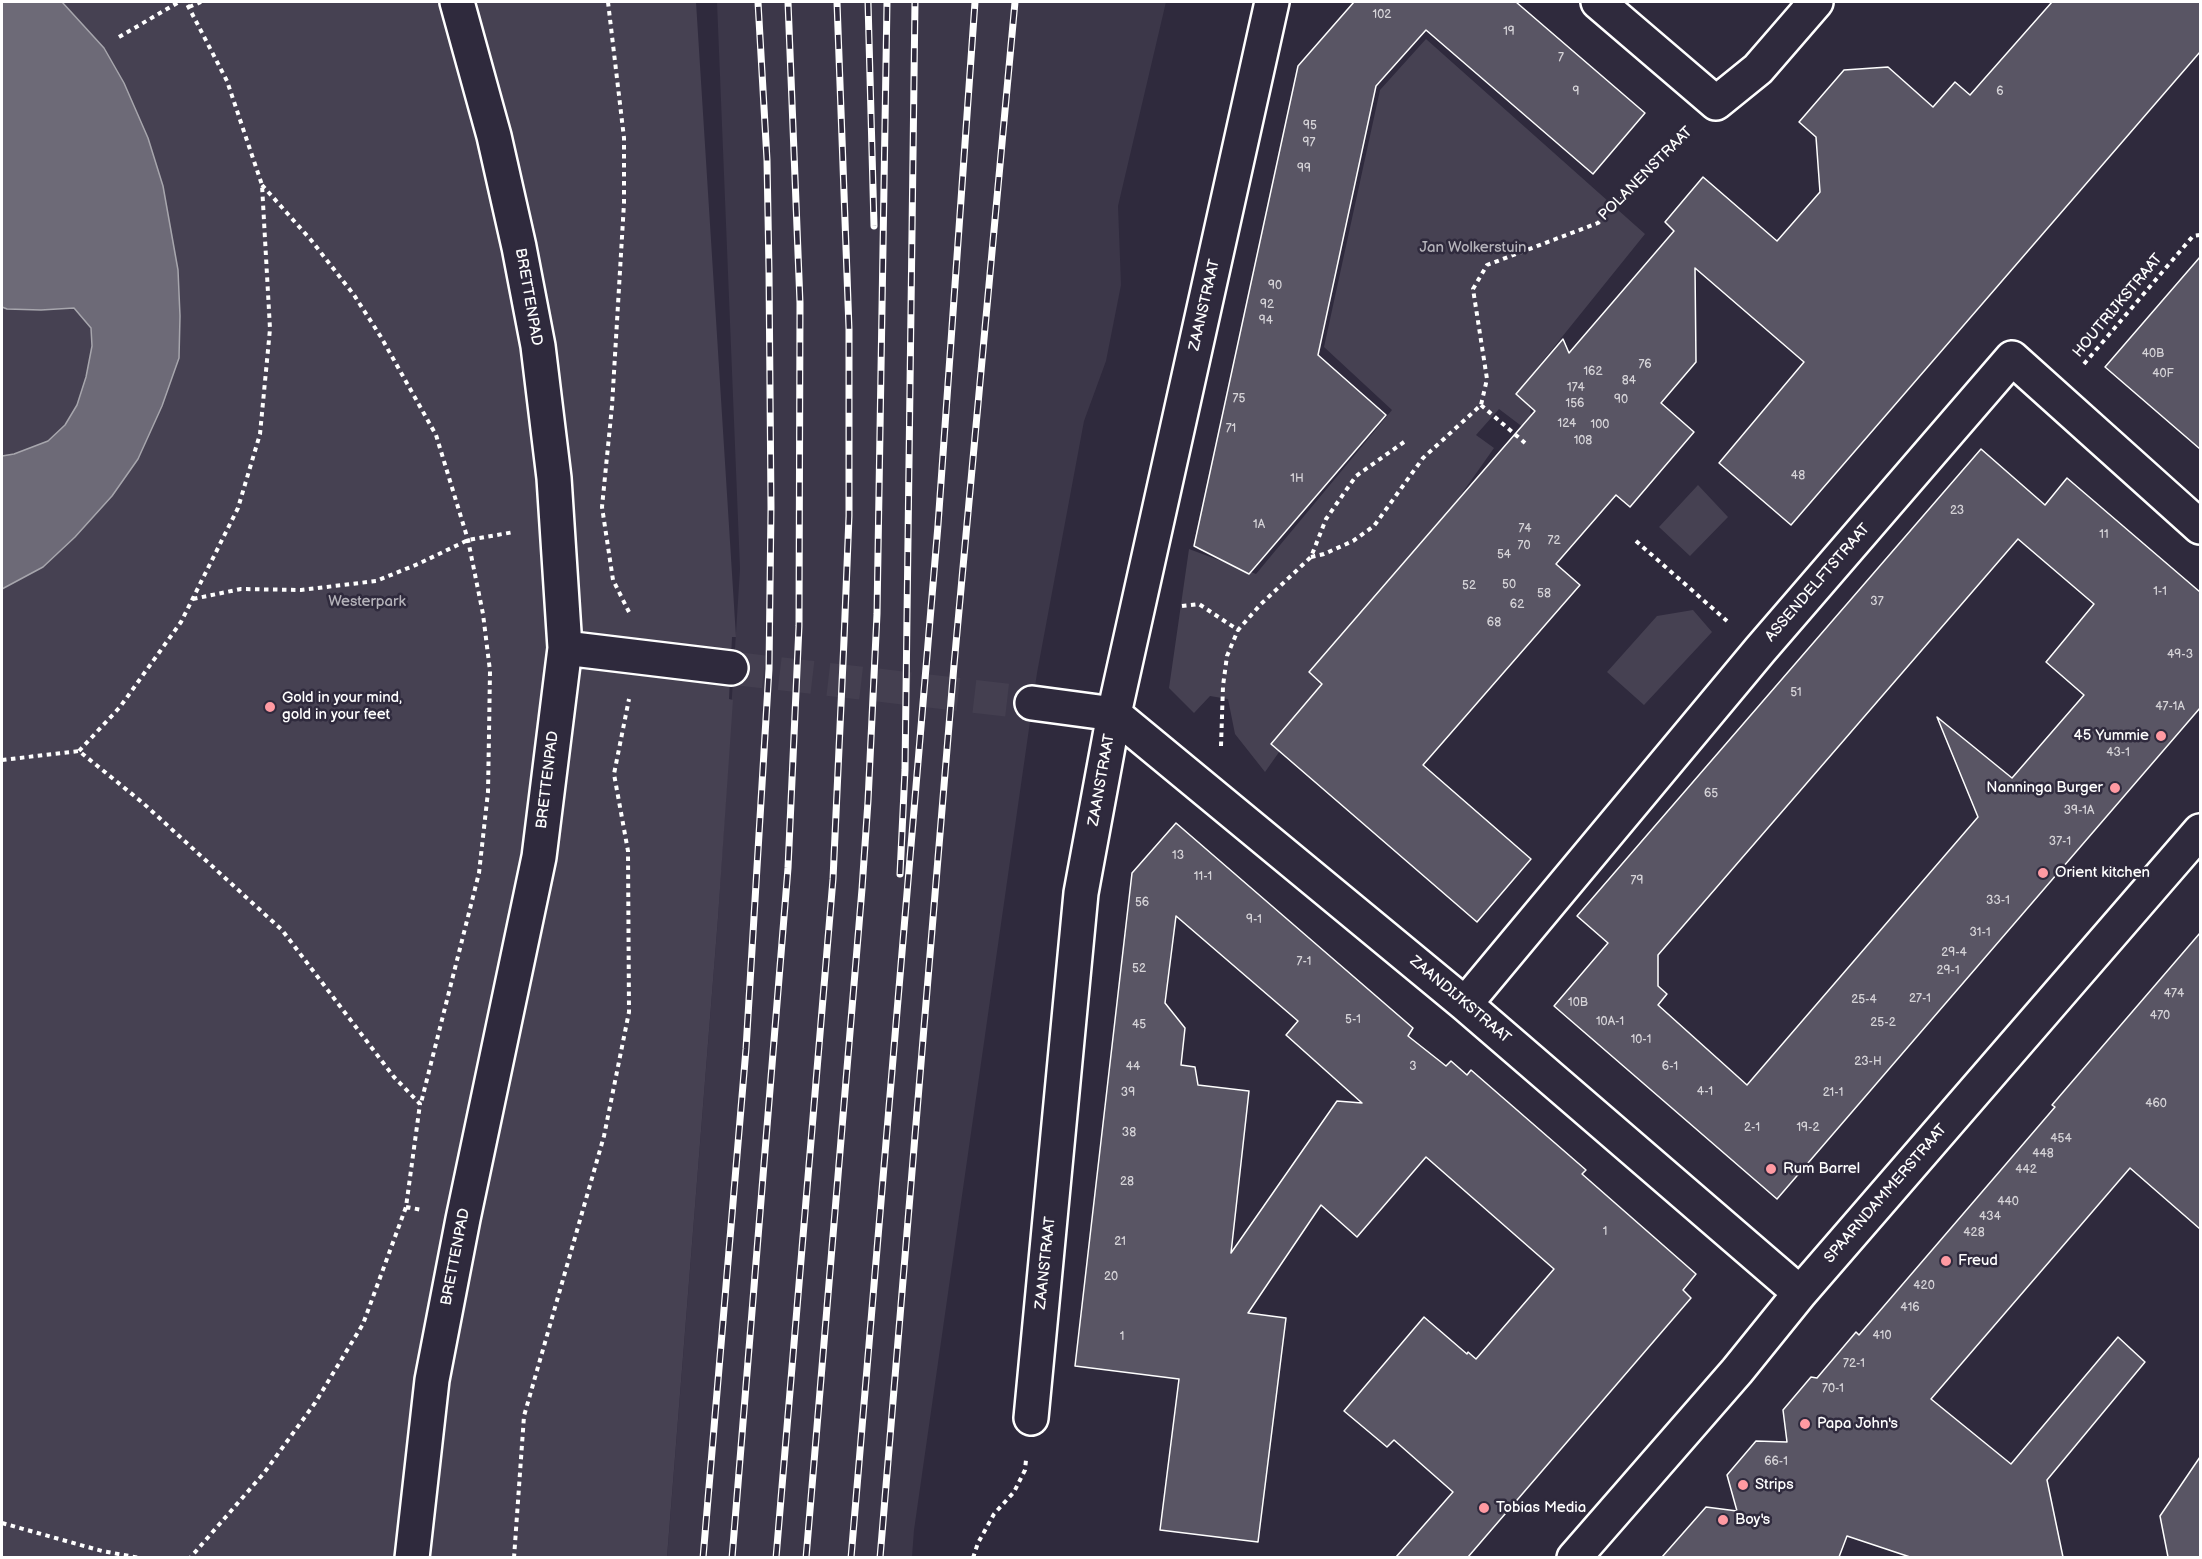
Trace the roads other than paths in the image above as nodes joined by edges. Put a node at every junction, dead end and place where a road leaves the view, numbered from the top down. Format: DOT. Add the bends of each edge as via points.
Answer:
graph roads {
  1 [pos="457,2"];
  2 [pos="1272,2"];
  3 [pos="1598,2"];
  4 [pos="1816,2"];
  5 [pos="2200,527"];
  6 [pos="565,648"];
  7 [pos="731,668"];
  8 [pos="1032,703"];
  9 [pos="1114,714"];
  10 [pos="2200,831"];
  11 [pos="1466,1004"];
  12 [pos="1800,1293"];
  13 [pos="1031,1418"];
  14 [pos="412,1557"];
  15 [pos="1574,1557"];
  1 -- 6 [label="street, BRETTENPAD" via="494,136 538,346 555,478"];
  2 -- 9 [label="street, ZAANSTRAAT"];
  3 -- 4 [label="street" via="1716,104 1758,69"];
  5 -- 11 [label="street, ASSENDELFTSTRAAT" via="2012,358 1760,650"];
  6 -- 7 [label="street"];
  6 -- 14 [label="street, BRETTENPAD" via="539,857 432,1380"];
  8 -- 9 [label="street"];
  9 -- 11 [label="street, ZAANDIJKSTRAAT"];
  9 -- 13 [label="street, ZAANSTRAAT" via="1082,893"];
  10 -- 12 [label="street, SPAARNDAMMERSTRAAT"];
  11 -- 12 [label="street, ZAANDIJKSTRAAT"];
  12 -- 15 [label="street, SPAARNDAMMERSTRAAT"];
}
